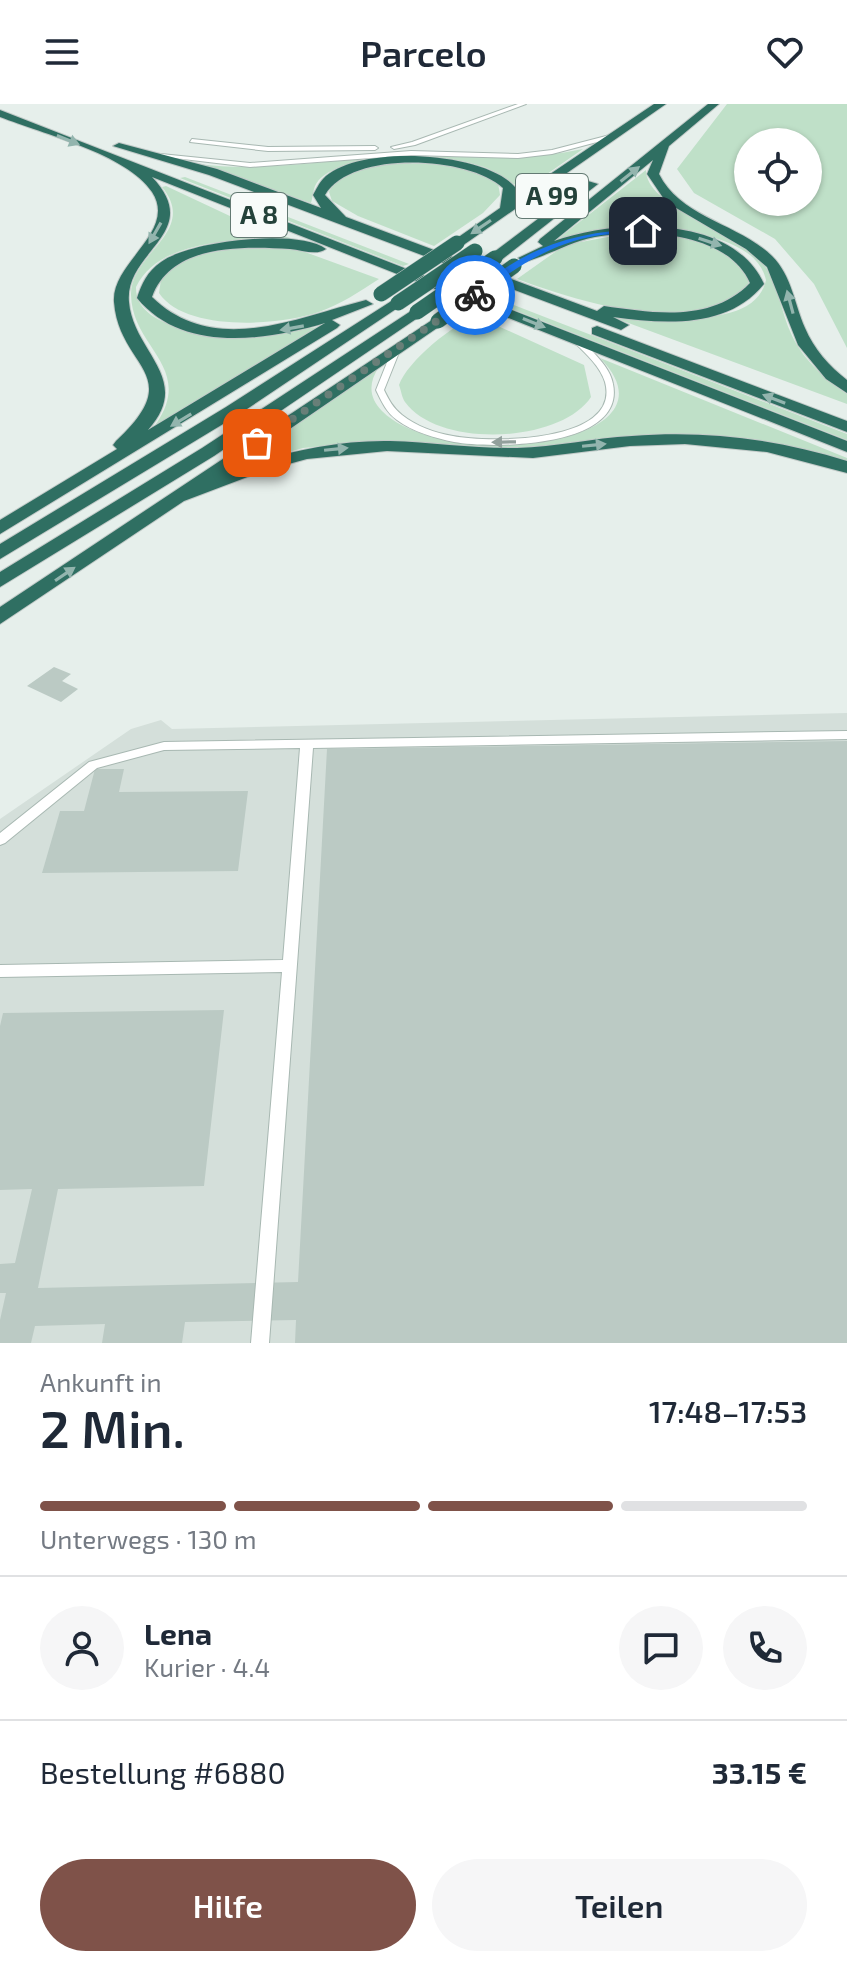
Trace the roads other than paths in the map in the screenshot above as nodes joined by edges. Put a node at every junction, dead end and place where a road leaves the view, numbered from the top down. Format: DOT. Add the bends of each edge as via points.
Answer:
graph roads {
  1 [pos="9,104"];
  2 [pos="523,104"];
  3 [pos="661,104"];
  4 [pos="671,104"];
  5 [pos="714,104"];
  6 [pos="0,113"];
  7 [pos="610,137"];
  8 [pos="192,141"];
  9 [pos="660,141"];
  10 [pos="119,146"];
  11 [pos="160,156"];
  12 [pos="136,167"];
  13 [pos="544,201"];
  14 [pos="505,211"];
  15 [pos="348,223"];
  16 [pos="481,247"];
  17 [pos="520,262"];
  18 [pos="383,264"];
  19 [pos="366,304"];
  20 [pos="565,304"];
  21 [pos="578,341"];
  22 [pos="396,350"];
  23 [pos="847,388"];
  24 [pos="847,411"];
  25 [pos="847,427"];
  26 [pos="847,447"];
  27 [pos="847,467"];
  28 [pos="182,496"];
  29 [pos="41,505"];
  30 [pos="0,528"];
  31 [pos="0,553"];
  32 [pos="0,581"];
  33 [pos="0,617"];
  34 [pos="847,735"];
  35 [pos="307,743"];
  36 [pos="0,840"];
  37 [pos="289,966"];
  38 [pos="0,971"];
  39 [pos="260,1343"];
  1 -- 10 [label="highway, A 8"];
  2 -- 8 [label="lane" via="402,147 278,149"];
  3 -- 7 [label="highway"];
  4 -- 13 [label="highway, A 99"];
  5 -- 9 [label="highway"];
  6 -- 12 [label="highway, A 8, one-way"];
  7 -- 11 [label="lane" via="518,156 411,153 250,165"];
  7 -- 14 [label="highway"];
  17 -- 9 [label="highway, one-way"];
  23 -- 9 [label="highway, one-way" via="811,353 796,325 781,274 765,256 656,186 653,174"];
  9 -- 32 [label="highway, A 99, bridge" via="208,452"];
  10 -- 11 [label="highway"];
  25 -- 10 [label="highway, A 8, one-way"];
  11 -- 15 [label="highway"];
  12 -- 18 [label="highway, A 8"];
  12 -- 29 [label="highway, one-way" via="163,202 163,216 159,231 129,272 121,299 124,317 160,387 152,412 135,435 50,493"];
  14 -- 15 [label="highway" via="509,187 498,177 456,163 393,161 343,171 320,188 323,203"];
  14 -- 19 [label="highway, one-way, bridge"];
  15 -- 20 [label="highway"];
  16 -- 31 [label="highway, bridge" via="232,411"];
  17 -- 20 [label="highway, one-way" via="598,233 660,232 732,251 755,270 757,284 748,297 723,309 685,316 629,315"];
  17 -- 22 [label="highway, bridge"];
  19 -- 18 [label="highway, one-way" via="289,329 222,332 169,320 144,298 145,283 158,268 206,249 239,244 305,246"];
  18 -- 21 [label="highway, A 8, one-way"];
  19 -- 29 [label="highway, one-way"];
  20 -- 24 [label="highway"];
  21 -- 22 [label="lane, one-way" via="607,377 611,389 603,411 577,429 528,442 455,440 406,422 391,410 380,390"];
  21 -- 26 [label="highway, A 8"];
  22 -- 28 [label="highway"];
  28 -- 27 [label="highway, one-way" via="277,458 385,446 491,454 634,441 724,440 777,447"];
  33 -- 28 [label="highway, one-way"];
  29 -- 30 [label="highway"];
  34 -- 35 [label="lane"];
  35 -- 36 [label="lane" via="164,746 93,765"];
  35 -- 37 [label="lane"];
  37 -- 38 [label="lane"];
  37 -- 39 [label="lane"];
}
